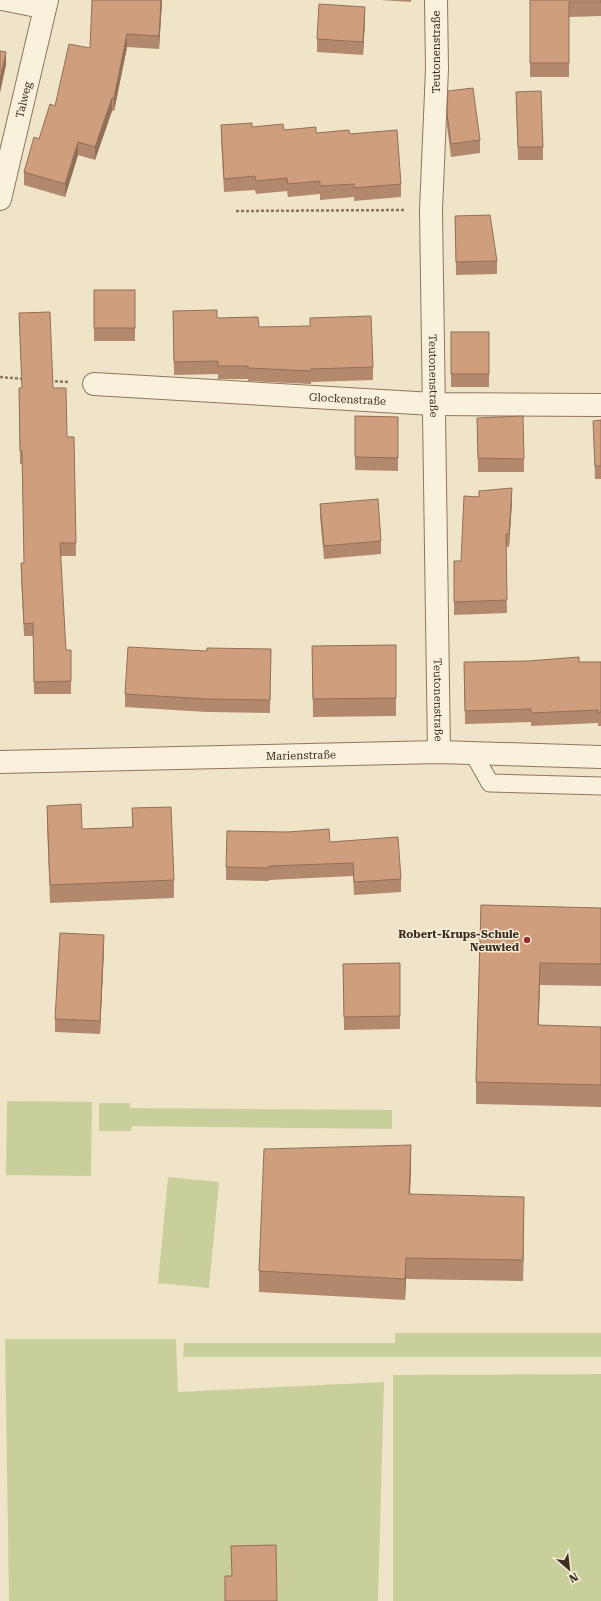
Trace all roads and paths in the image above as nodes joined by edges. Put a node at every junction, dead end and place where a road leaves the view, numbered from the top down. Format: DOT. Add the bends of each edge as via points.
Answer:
graph roads {
  1 [pos="436,0"];
  2 [pos="0,1"];
  3 [pos="46,5"];
  4 [pos="7,128"];
  5 [pos="0,199"];
  6 [pos="431,210"];
  7 [pos="236,211"];
  8 [pos="0,377"];
  9 [pos="31,379"];
  10 [pos="47,380"];
  11 [pos="94,384"];
  12 [pos="433,404"];
  13 [pos="601,405"];
  14 [pos="439,752"];
  15 [pos="473,753"];
  16 [pos="601,757"];
  17 [pos="0,762"];
  18 [pos="601,786"];
  1 -- 6 [label="street, Teutonenstraße" via="437,69"];
  2 -- 3 [label="lane"];
  3 -- 4 [label="street, Talweg"];
  4 -- 5 [label="street, Talweg"];
  6 -- 7 [label="path"];
  6 -- 12 [label="street, Teutonenstraße"];
  8 -- 9 [label="path"];
  10 -- 11 [label="path"];
  11 -- 12 [label="street, Glockenstraße"];
  12 -- 13 [label="street, Glockenstraße"];
  12 -- 14 [label="street, Teutonenstraße"];
  14 -- 15 [label="street, Marienstraße"];
  14 -- 17 [label="street, Marienstraße"];
  15 -- 16 [label="street, Marienstraße"];
  15 -- 18 [label="lane" via="490,784"];
}
